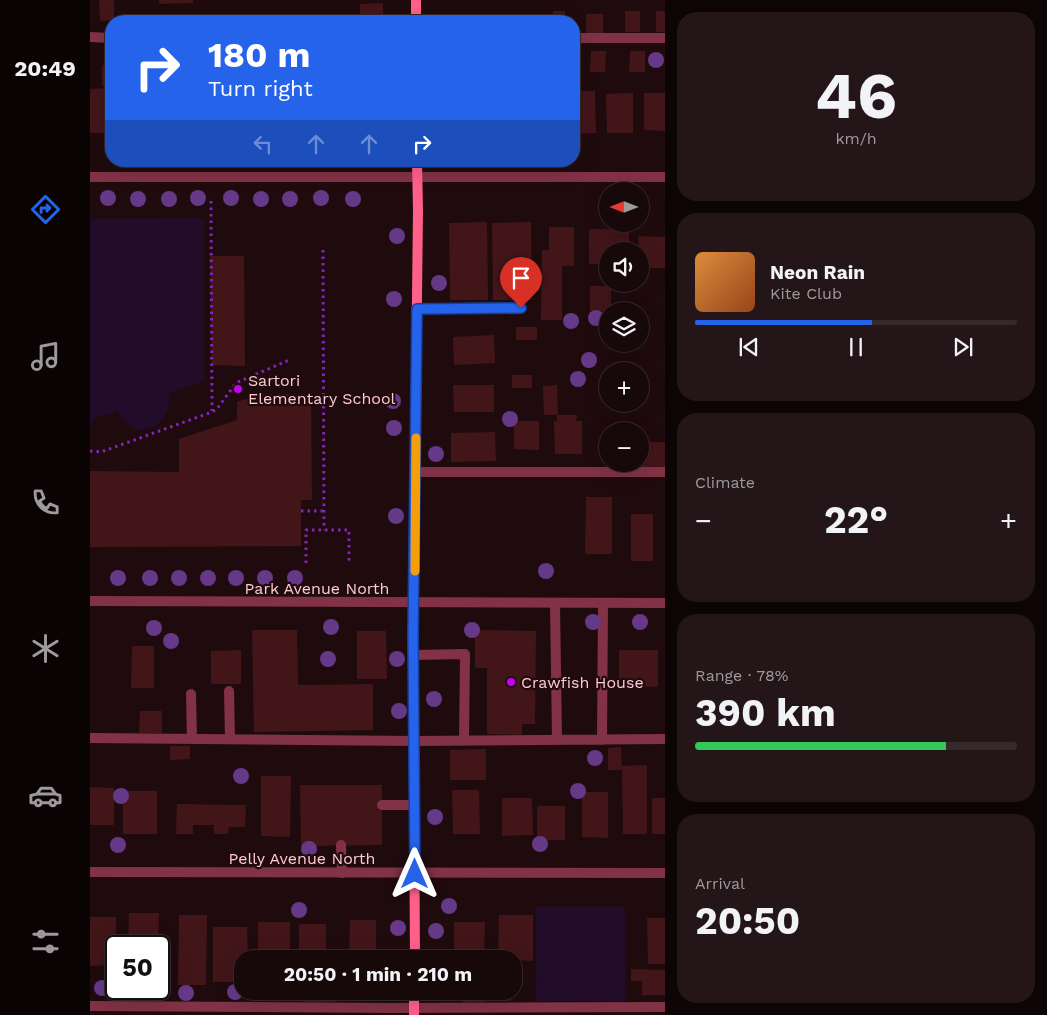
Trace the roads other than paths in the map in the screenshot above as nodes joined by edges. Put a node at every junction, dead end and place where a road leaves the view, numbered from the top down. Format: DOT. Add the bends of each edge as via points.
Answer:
graph roads {
  1 [pos="416,0"];
  2 [pos="416,15"];
  3 [pos="90,38"];
  4 [pos="105,38"];
  5 [pos="580,38"];
  6 [pos="664,38"];
  7 [pos="416,167"];
  8 [pos="416,177"];
  9 [pos="664,177"];
  10 [pos="90,178"];
  11 [pos="521,308"];
  12 [pos="417,309"];
  13 [pos="416,472"];
  14 [pos="664,472"];
  15 [pos="90,601"];
  16 [pos="414,603"];
  17 [pos="555,603"];
  18 [pos="603,603"];
  19 [pos="664,603"];
  20 [pos="413,656"];
  21 [pos="229,691"];
  22 [pos="191,694"];
  23 [pos="90,738"];
  24 [pos="192,739"];
  25 [pos="230,739"];
  26 [pos="664,739"];
  27 [pos="557,740"];
  28 [pos="602,740"];
  29 [pos="414,741"];
  30 [pos="464,741"];
  31 [pos="382,805"];
  32 [pos="414,805"];
  33 [pos="341,845"];
  34 [pos="90,872"];
  35 [pos="342,873"];
  36 [pos="664,873"];
  37 [pos="415,874"];
  38 [pos="414,950"];
  39 [pos="90,1006"];
  40 [pos="664,1007"];
  41 [pos="414,1011"];
  1 -- 2 [label="main road"];
  3 -- 4 [label="street"];
  5 -- 6 [label="street"];
  7 -- 8 [label="main road"];
  8 -- 9 [label="street"];
  8 -- 10 [label="street"];
  8 -- 12 [label="main road"];
  11 -- 12 [label="street"];
  12 -- 13 [label="main road"];
  13 -- 14 [label="street"];
  13 -- 16 [label="main road"];
  15 -- 16 [label="street, Park Avenue North"];
  16 -- 17 [label="street, Park Avenue North"];
  16 -- 20 [label="main road"];
  17 -- 18 [label="street, Park Avenue North"];
  17 -- 27 [label="street"];
  18 -- 19 [label="street, Park Avenue North"];
  18 -- 28 [label="street"];
  20 -- 29 [label="main road"];
  20 -- 30 [label="street" via="465,654"];
  21 -- 25 [label="street"];
  22 -- 24 [label="street"];
  23 -- 24 [label="street"];
  24 -- 25 [label="street"];
  25 -- 29 [label="street"];
  26 -- 28 [label="street"];
  27 -- 28 [label="street"];
  27 -- 30 [label="street"];
  29 -- 30 [label="street"];
  29 -- 32 [label="main road"];
  31 -- 32 [label="street"];
  32 -- 37 [label="main road"];
  33 -- 35 [label="street"];
  34 -- 35 [label="street, Pelly Avenue North"];
  35 -- 37 [label="street, Pelly Avenue North"];
  36 -- 37 [label="street, Pelly Avenue North"];
  37 -- 38 [label="main road"];
  39 -- 41 [label="street"];
  40 -- 41 [label="street"];
}
